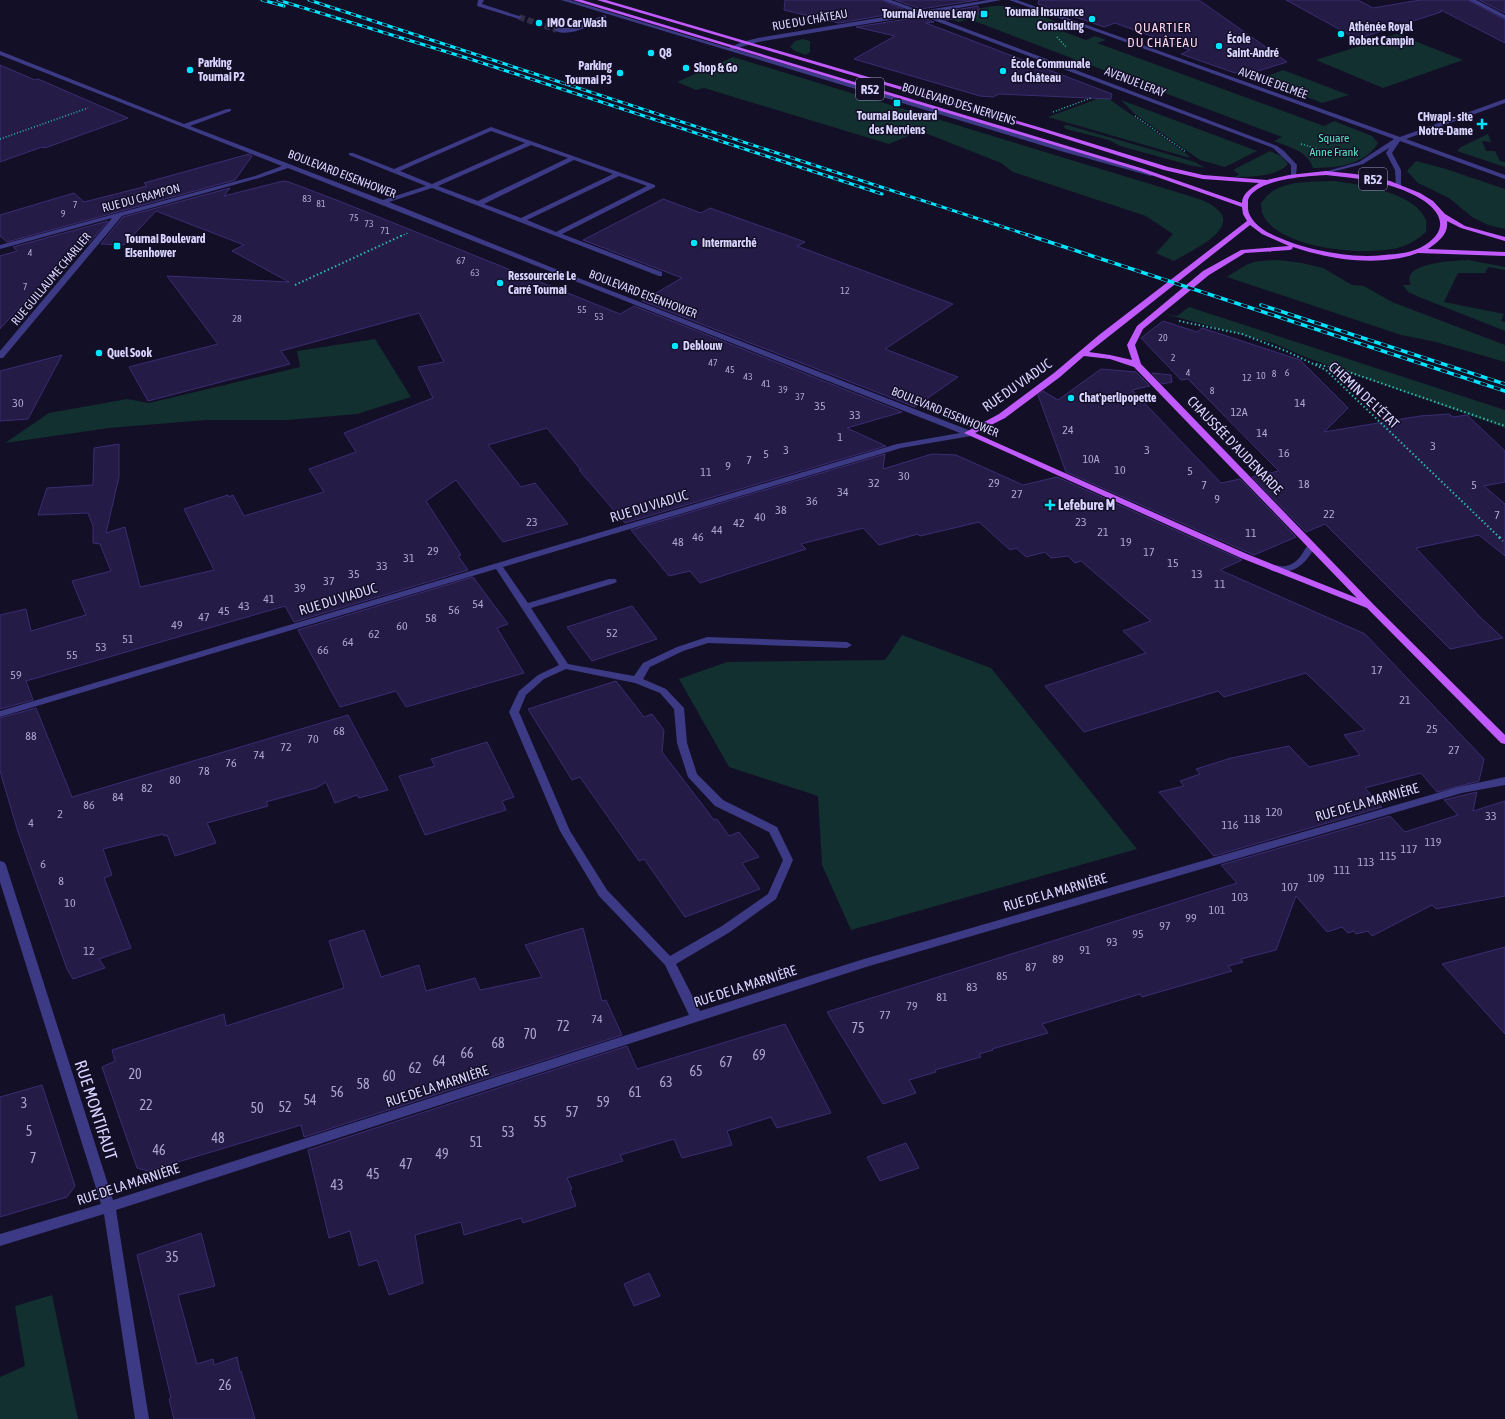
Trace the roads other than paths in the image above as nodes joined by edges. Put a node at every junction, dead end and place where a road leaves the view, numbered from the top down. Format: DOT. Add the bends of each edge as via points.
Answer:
graph roads {
  1 [pos="481,0"];
  2 [pos="564,0"];
  3 [pos="576,0"];
  4 [pos="600,0"];
  5 [pos="886,0"];
  6 [pos="998,0"];
  7 [pos="1012,0"];
  8 [pos="1472,0"];
  9 [pos="921,13"];
  10 [pos="519,17"];
  11 [pos="604,17"];
  12 [pos="1505,17"];
  13 [pos="557,30"];
  14 [pos="744,43"];
  15 [pos="732,48"];
  16 [pos="0,53"];
  17 [pos="1505,101"];
  18 [pos="229,110"];
  19 [pos="184,126"];
  20 [pos="1398,140"];
  21 [pos="530,143"];
  22 [pos="351,154"];
  23 [pos="573,158"];
  24 [pos="287,166"];
  25 [pos="394,171"];
  26 [pos="1326,173"];
  27 [pos="618,174"];
  28 [pos="1293,175"];
  29 [pos="1164,178"];
  30 [pos="1505,178"];
  31 [pos="1266,182"];
  32 [pos="432,186"];
  33 [pos="1399,186"];
  34 [pos="383,202"];
  35 [pos="478,204"];
  36 [pos="1244,206"];
  37 [pos="119,215"];
  38 [pos="1443,216"];
  39 [pos="522,220"];
  40 [pos="1250,222"];
  41 [pos="557,234"];
  42 [pos="1505,239"];
  43 [pos="0,247"];
  44 [pos="1296,248"];
  45 [pos="1420,251"];
  46 [pos="1505,254"];
  47 [pos="659,274"];
  48 [pos="1081,354"];
  49 [pos="0,356"];
  50 [pos="1137,365"];
  51 [pos="968,433"];
  52 [pos="1312,545"];
  53 [pos="498,566"];
  54 [pos="1272,568"];
  55 [pos="612,581"];
  56 [pos="525,607"];
  57 [pos="1371,607"];
  58 [pos="847,645"];
  59 [pos="565,666"];
  60 [pos="637,680"];
  61 [pos="0,714"];
  62 [pos="1505,741"];
  63 [pos="1505,781"];
  64 [pos="0,865"];
  65 [pos="669,962"];
  66 [pos="697,1018"];
  67 [pos="109,1206"];
  68 [pos="0,1240"];
  69 [pos="142,1419"];
  1 -- 10 [label="street" via="478,5"];
  2 -- 29 [label="street" via="1059,149"];
  3 -- 15 [label="main road, BOULEVARD DES NERVIENS / R52"];
  4 -- 14 [label="main road, BOULEVARD DES NERVIENS / R52"];
  5 -- 9 [label="street, AVENUE LERAY"];
  6 -- 9 [label="street, RUE DU CHÂTEAU"];
  7 -- 20 [label="street, AVENUE DELMÉE"];
  8 -- 12 [label="street"];
  9 -- 14 [label="street, RUE DU CHÂTEAU"];
  9 -- 28 [label="street, AVENUE LERAY" via="1275,147 1294,165"];
  11 -- 13 [label="street" via="573,30"];
  14 -- 15 [label="street, RUE DU CHÂTEAU"];
  14 -- 31 [label="main road, BOULEVARD DES NERVIENS / R52" via="1043,130 1166,169 1203,177"];
  15 -- 29 [label="main road, BOULEVARD DES NERVIENS / R52"];
  16 -- 19 [label="street, BOULEVARD EISENHOWER"];
  17 -- 20 [label="street"];
  18 -- 19 [label="street"];
  19 -- 24 [label="street, BOULEVARD EISENHOWER"];
  20 -- 26 [label="street" via="1361,163"];
  20 -- 30 [label="street, AVENUE DELMÉE"];
  20 -- 33 [label="street" via="1389,153 1398,170"];
  21 -- 23 [label="street"];
  21 -- 25 [label="street" via="491,129"];
  21 -- 32 [label="street"];
  22 -- 25 [label="street"];
  23 -- 27 [label="street"];
  23 -- 35 [label="street"];
  24 -- 34 [label="street, BOULEVARD EISENHOWER"];
  24 -- 37 [label="street, RUE DU CRAMPON" via="257,177"];
  25 -- 32 [label="street"];
  26 -- 28 [label="main road, R52"];
  26 -- 33 [label="main road, R52" via="1351,175"];
  27 -- 39 [label="street"];
  27 -- 41 [label="street" via="653,186"];
  28 -- 31 [label="main road, R52"];
  29 -- 36 [label="main road, BOULEVARD DES NERVIENS / R52"];
  31 -- 36 [label="main road, R52" via="1246,197"];
  32 -- 34 [label="street"];
  32 -- 35 [label="street"];
  33 -- 38 [label="main road, R52" via="1421,196"];
  34 -- 51 [label="street, BOULEVARD EISENHOWER"];
  35 -- 39 [label="street"];
  36 -- 40 [label="main road"];
  37 -- 43 [label="street, RUE DU CRAMPON"];
  37 -- 49 [label="street, RUE GUILLAUME CHARLIER"];
  38 -- 42 [label="main road, R52" via="1463,226"];
  38 -- 45 [label="main road" via="1445,226 1441,234"];
  39 -- 41 [label="street"];
  40 -- 44 [label="main road" via="1279,242"];
  40 -- 48 [label="main road, RUE DU VIADUC"];
  41 -- 47 [label="street"];
  44 -- 45 [label="main road" via="1357,258 1384,258"];
  44 -- 50 [label="main road" via="1244,251 1206,273 1140,328 1131,345"];
  45 -- 46 [label="main road"];
  48 -- 50 [label="main road" via="1116,357"];
  48 -- 51 [label="main road, RUE DU VIADUC" via="1002,416"];
  50 -- 52 [label="main road, CHAUSSÉE D'AUDENARDE"];
  51 -- 53 [label="street, RUE DU VIADUC" via="900,446"];
  51 -- 54 [label="main road, BOULEVARD EISENHOWER"];
  52 -- 54 [label="street" via="1301,562 1293,567 1281,570"];
  52 -- 57 [label="main road, CHAUSSÉE D'AUDENARDE"];
  53 -- 56 [label="street"];
  53 -- 61 [label="street, RUE DU VIADUC"];
  54 -- 57 [label="main road, CHAUSSÉE D'AUDENARDE"];
  55 -- 56 [label="street"];
  56 -- 59 [label="street"];
  57 -- 62 [label="main road, CHAUSSÉE D'AUDENARDE"];
  58 -- 60 [label="street" via="707,640 646,665"];
  59 -- 60 [label="street"];
  59 -- 65 [label="street" via="541,677 522,693 514,712 565,831 603,893"];
  60 -- 65 [label="street" via="662,691 679,708 682,743 692,775 719,803 773,830 788,860 772,896 726,928"];
  63 -- 66 [label="street, RUE DE LA MARNIÈRE" via="1462,790 864,963"];
  64 -- 67 [label="street, RUE MONTIFAUT"];
  65 -- 66 [label="street"];
  66 -- 67 [label="street, RUE DE LA MARNIÈRE"];
  67 -- 68 [label="street, RUE DE LA MARNIÈRE"];
  67 -- 69 [label="street, RUE MONTIFAUT"];
}
